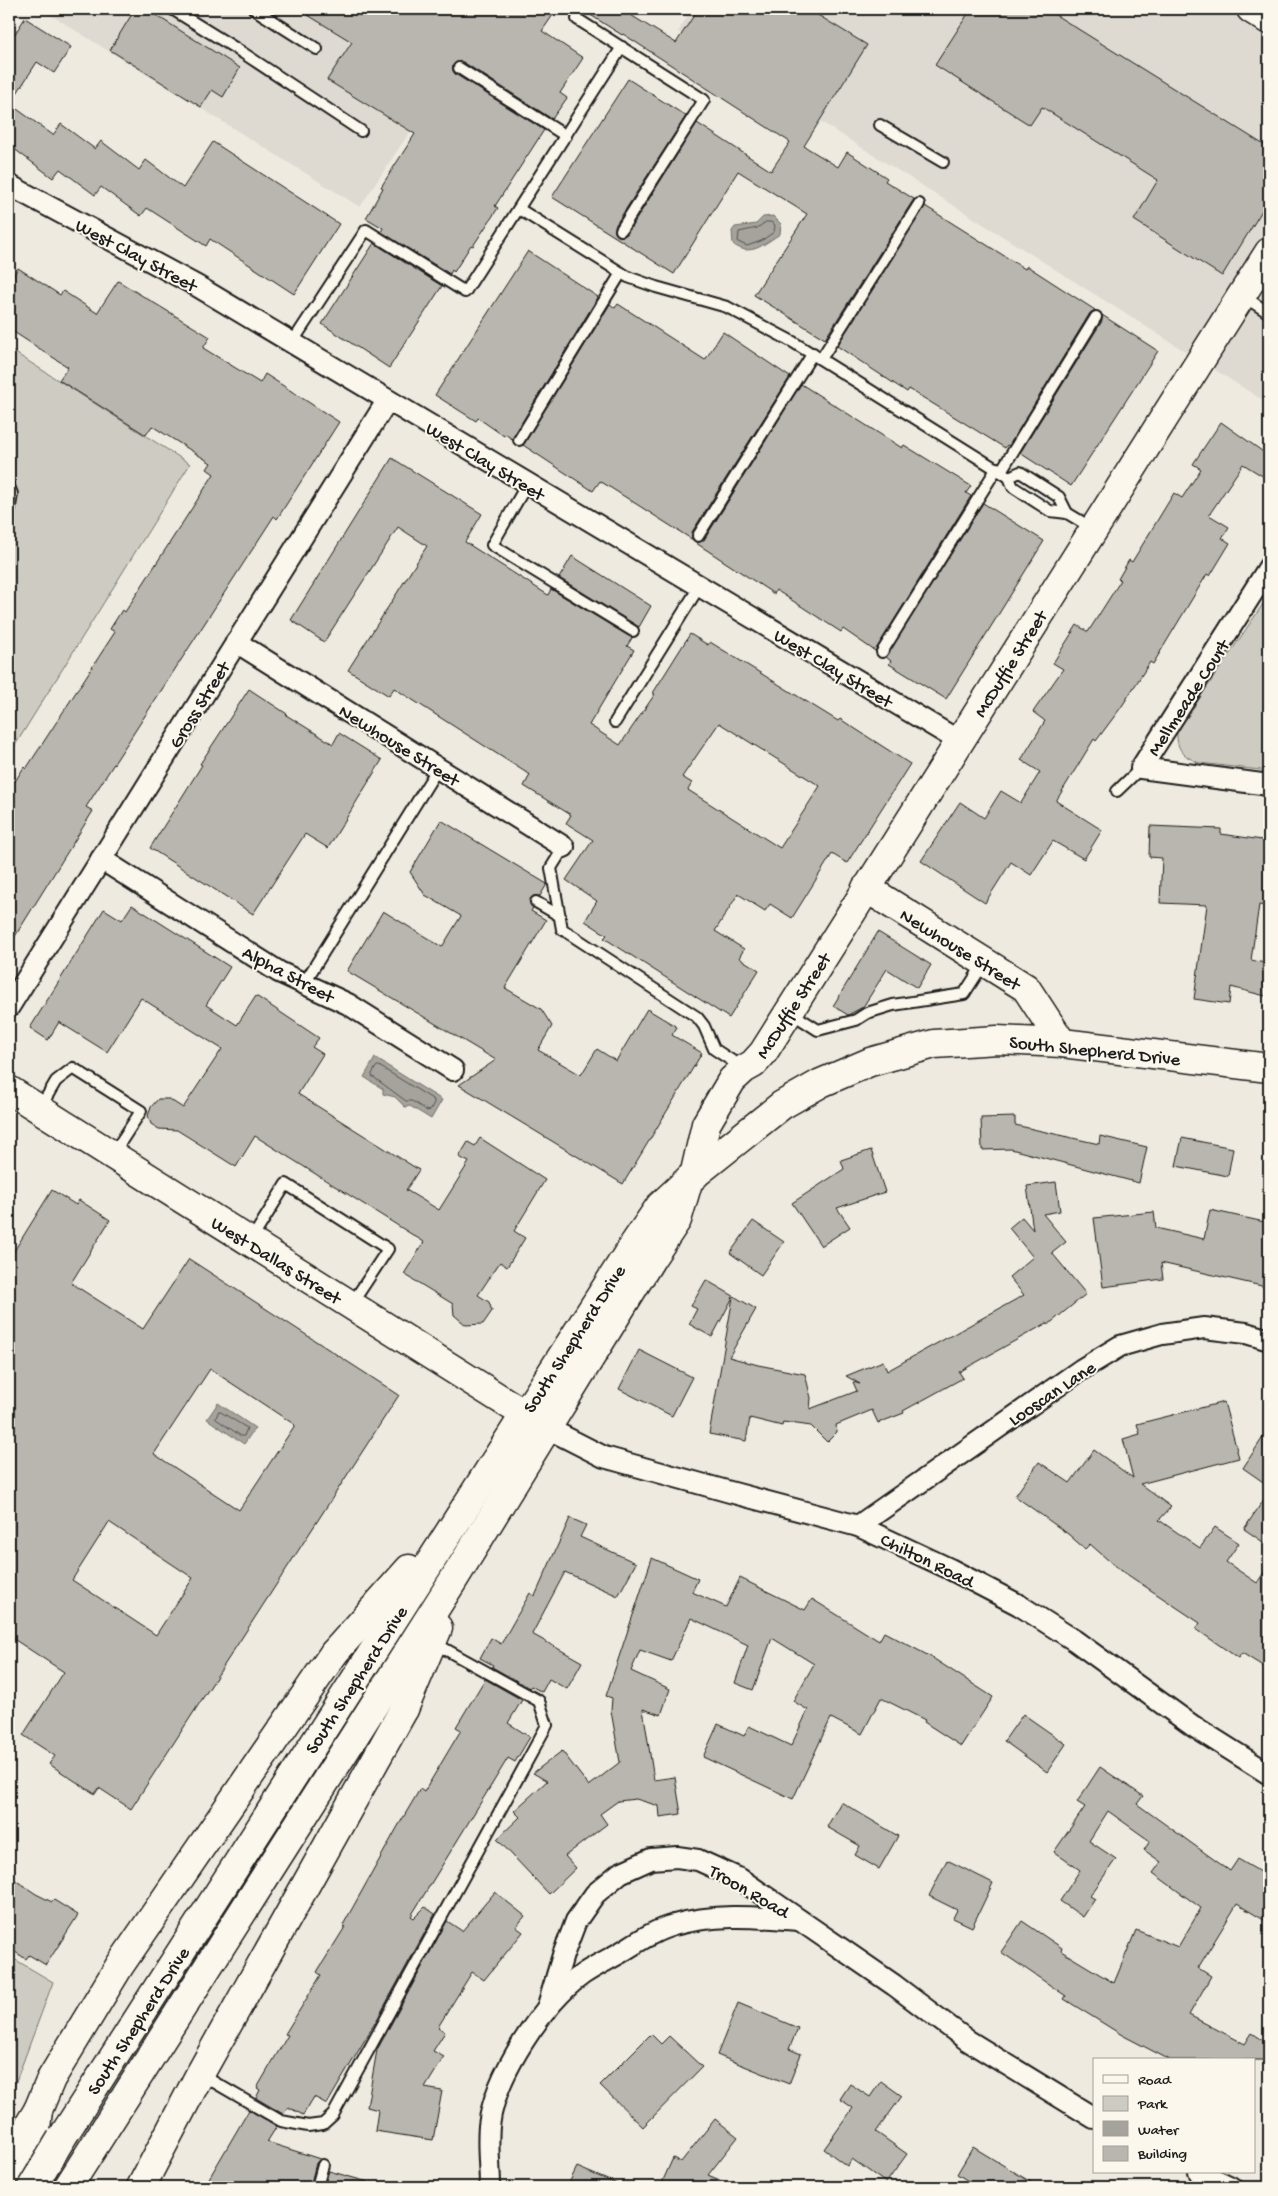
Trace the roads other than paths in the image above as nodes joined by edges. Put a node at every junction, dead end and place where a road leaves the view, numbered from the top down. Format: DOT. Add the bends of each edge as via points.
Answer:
graph roads {
  1 [pos="172,9"];
  2 [pos="254,9"];
  3 [pos="1251,9"];
  4 [pos="577,20"];
  5 [pos="1269,20"];
  6 [pos="622,48"];
  7 [pos="317,49"];
  8 [pos="459,68"];
  9 [pos="880,125"];
  10 [pos="362,131"];
  11 [pos="566,136"];
  12 [pos="943,162"];
  13 [pos="9,185"];
  14 [pos="919,204"];
  15 [pos="519,209"];
  16 [pos="621,230"];
  17 [pos="1269,252"];
  18 [pos="622,273"];
  19 [pos="1242,296"];
  20 [pos="1269,314"];
  21 [pos="1096,318"];
  22 [pos="292,344"];
  23 [pos="817,356"];
  24 [pos="387,401"];
  25 [pos="519,440"];
  26 [pos="1002,472"];
  27 [pos="527,484"];
  28 [pos="9,486"];
  29 [pos="1068,512"];
  30 [pos="9,513"];
  31 [pos="1094,529"];
  32 [pos="698,536"];
  33 [pos="1269,567"];
  34 [pos="699,587"];
  35 [pos="633,632"];
  36 [pos="236,642"];
  37 [pos="882,652"];
  38 [pos="615,722"];
  39 [pos="959,741"];
  40 [pos="438,768"];
  41 [pos="1141,768"];
  42 [pos="1269,785"];
  43 [pos="1117,790"];
  44 [pos="564,847"];
  45 [pos="101,859"];
  46 [pos="866,888"];
  47 [pos="536,902"];
  48 [pos="560,916"];
  49 [pos="984,962"];
  50 [pos="303,984"];
  51 [pos="9,1007"];
  52 [pos="789,1011"];
  53 [pos="1062,1043"];
  54 [pos="1269,1068"];
  55 [pos="744,1069"];
  56 [pos="453,1070"];
  57 [pos="9,1090"];
  58 [pos="39,1109"];
  59 [pos="112,1155"];
  60 [pos="692,1177"];
  61 [pos="250,1242"];
  62 [pos="351,1306"];
  63 [pos="1269,1340"];
  64 [pos="535,1421"];
  65 [pos="466,1504"];
  66 [pos="858,1526"];
  67 [pos="454,1579"];
  68 [pos="433,1643"];
  69 [pos="1269,1774"];
  70 [pos="801,1920"];
  71 [pos="547,2009"];
  72 [pos="200,2074"];
  73 [pos="38,2110"];
  74 [pos="1093,2117"];
  75 [pos="323,2165"];
  76 [pos="9,2170"];
  77 [pos="1203,2174"];
  78 [pos="33,2187"];
  79 [pos="68,2187"];
  80 [pos="141,2187"];
  81 [pos="317,2187"];
  82 [pos="490,2187"];
  83 [pos="1231,2187"];
  1 -- 10 [label="lane"];
  2 -- 7 [label="lane"];
  3 -- 5 [label="main road"];
  4 -- 6 [label="lane"];
  6 -- 11 [label="lane"];
  6 -- 16 [label="lane" via="704,100"];
  8 -- 11 [label="lane"];
  9 -- 12 [label="lane"];
  11 -- 15 [label="lane"];
  13 -- 22 [label="street, West Clay Street" via="197,286"];
  14 -- 23 [label="lane"];
  15 -- 18 [label="lane"];
  15 -- 22 [label="lane" via="465,292 366,230"];
  17 -- 19 [label="main road, McDuffie Street"];
  18 -- 23 [label="lane" via="656,288 727,307"];
  18 -- 25 [label="lane"];
  19 -- 20 [label="lane"];
  19 -- 31 [label="main road, McDuffie Street"];
  21 -- 26 [label="lane"];
  22 -- 24 [label="street, West Clay Street"];
  23 -- 26 [label="lane"];
  23 -- 32 [label="lane"];
  24 -- 27 [label="street, West Clay Street"];
  24 -- 36 [label="street, Gross Street"];
  26 -- 29 [label="lane" via="1013,487 1050,511"];
  26 -- 29 [label="lane" via="1020,472 1027,476 1059,497"];
  26 -- 37 [label="lane"];
  27 -- 34 [label="street, West Clay Street"];
  27 -- 35 [label="lane" via="492,544"];
  28 -- 30 [label="lane" via="12,494"];
  29 -- 31 [label="lane"];
  31 -- 39 [label="main road, McDuffie Street"];
  33 -- 41 [label="street, Mellmeade Court"];
  34 -- 38 [label="lane"];
  34 -- 39 [label="street, West Clay Street"];
  36 -- 40 [label="street, Newhouse Street"];
  36 -- 45 [label="street, Gross Street"];
  39 -- 46 [label="main road, McDuffie Street"];
  40 -- 44 [label="street, Newhouse Street"];
  40 -- 50 [label="lane"];
  41 -- 42 [label="street, Mellmeade Court"];
  41 -- 43 [label="lane"];
  44 -- 48 [label="lane" via="551,868"];
  45 -- 50 [label="street, Alpha Street" via="278,972"];
  45 -- 51 [label="street, Gross Street"];
  46 -- 49 [label="main road, Newhouse Street"];
  46 -- 52 [label="main road, McDuffie Street"];
  47 -- 48 [label="lane"];
  48 -- 55 [label="lane" via="562,929 697,1017 714,1049"];
  49 -- 52 [label="lane" via="964,994 893,1005 866,1013 856,1020 818,1030"];
  49 -- 53 [label="main road, Newhouse Street" via="1026,988"];
  50 -- 56 [label="street, Alpha Street" via="348,1004"];
  52 -- 55 [label="main road, McDuffie Street" via="763,1053"];
  53 -- 54 [label="main road, South Shepherd Drive"];
  53 -- 60 [label="main road, South Shepherd Drive" via="997,1040 934,1044 870,1062 821,1082 782,1105"];
  55 -- 60 [label="main road, McDuffie Street" via="732,1080 706,1124"];
  57 -- 58 [label="main road, West Dallas Street"];
  58 -- 59 [label="main road, West Dallas Street"];
  58 -- 59 [label="lane" via="56,1081 73,1068 141,1110"];
  59 -- 61 [label="main road, West Dallas Street"];
  60 -- 64 [label="main road, South Shepherd Drive" via="678,1220"];
  61 -- 62 [label="main road, West Dallas Street"];
  61 -- 62 [label="lane" via="286,1184 388,1249"];
  62 -- 64 [label="main road, West Dallas Street"];
  63 -- 66 [label="street, Looscan Lane" via="1246,1332 1204,1328 1162,1334 1120,1346 1082,1369"];
  64 -- 65 [label="main road, South Shepherd Drive"];
  64 -- 66 [label="street, Chilton Road" via="604,1456"];
  64 -- 67 [label="main road, South Shepherd Drive"];
  65 -- 73 [label="main road" via="334,1653 120,1965 51,2079"];
  65 -- 78 [label="main road, South Shepherd Drive, bridge"];
  66 -- 69 [label="street, Chilton Road" via="1019,1605 1193,1726"];
  67 -- 68 [label="main road"];
  67 -- 79 [label="main road, South Shepherd Drive"];
  68 -- 72 [label="main road" via="404,1709"];
  68 -- 72 [label="lane" via="539,1701 547,1725 333,2116 323,2124 308,2126 281,2121"];
  70 -- 71 [label="street, Troon Road" via="716,1918 673,1925 647,1936 582,1974"];
  70 -- 71 [label="street, Troon Road" via="740,1879 698,1860 677,1857 651,1860 620,1873 595,1894 576,1921"];
  70 -- 74 [label="street, Troon Road" via="967,2040"];
  71 -- 82 [label="street, Troon Road" via="522,2043 502,2081 489,2126"];
  72 -- 80 [label="main road"];
  73 -- 76 [label="main road" via="14,2150"];
  73 -- 78 [label="main road" via="32,2157"];
  75 -- 81 [label="lane"];
  77 -- 83 [label="street"];
}
